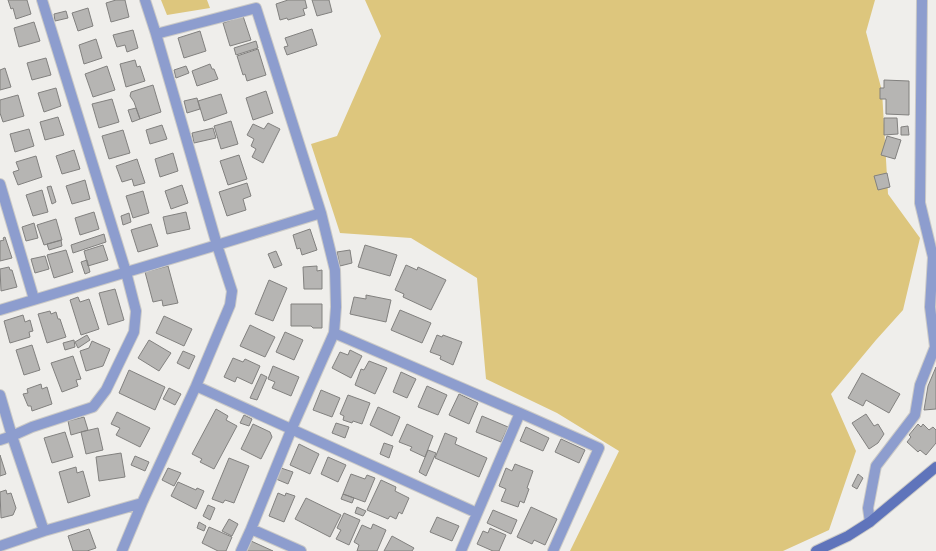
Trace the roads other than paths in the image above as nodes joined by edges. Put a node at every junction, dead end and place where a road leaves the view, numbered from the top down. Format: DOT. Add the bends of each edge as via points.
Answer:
graph roads {
  1 [pos="42,0"];
  2 [pos="145,0"];
  3 [pos="922,0"];
  4 [pos="156,34"];
  5 [pos="0,184"];
  6 [pos="321,213"];
  7 [pos="217,246"];
  8 [pos="126,272"];
  9 [pos="34,299"];
  10 [pos="0,310"];
  11 [pos="334,333"];
  12 [pos="196,386"];
  13 [pos="0,395"];
  14 [pos="520,413"];
  15 [pos="292,428"];
  16 [pos="12,436"];
  17 [pos="0,440"];
  18 [pos="936,467"];
  19 [pos="142,503"];
  20 [pos="477,512"];
  21 [pos="870,522"];
  22 [pos="251,529"];
  23 [pos="44,531"];
  24 [pos="0,546"];
  25 [pos="122,551"];
  26 [pos="241,551"];
  27 [pos="302,551"];
  28 [pos="461,551"];
  29 [pos="553,551"];
  30 [pos="816,551"];
  1 -- 8 [label="street"];
  2 -- 4 [label="street"];
  3 -- 21 [label="street" via="920,203 933,257 930,308 935,347 920,385 915,415 876,466 868,508"];
  4 -- 6 [label="street" via="256,8"];
  4 -- 7 [label="street"];
  5 -- 9 [label="street"];
  6 -- 7 [label="street"];
  6 -- 11 [label="street" via="335,270"];
  7 -- 8 [label="street"];
  7 -- 12 [label="street" via="232,291 230,305"];
  8 -- 9 [label="street"];
  8 -- 16 [label="street" via="136,311 134,332 106,390 93,407"];
  9 -- 10 [label="street"];
  11 -- 14 [label="street"];
  11 -- 15 [label="street"];
  12 -- 15 [label="street"];
  12 -- 19 [label="street"];
  13 -- 16 [label="street"];
  14 -- 20 [label="street"];
  14 -- 29 [label="street" via="599,448"];
  15 -- 20 [label="street"];
  15 -- 22 [label="street"];
  16 -- 17 [label="street"];
  16 -- 23 [label="street"];
  18 -- 21 [label="street"];
  19 -- 23 [label="street"];
  19 -- 25 [label="street"];
  20 -- 28 [label="street"];
  21 -- 30 [label="street"];
  22 -- 26 [label="street"];
  22 -- 27 [label="street"];
  23 -- 24 [label="street"];
}
